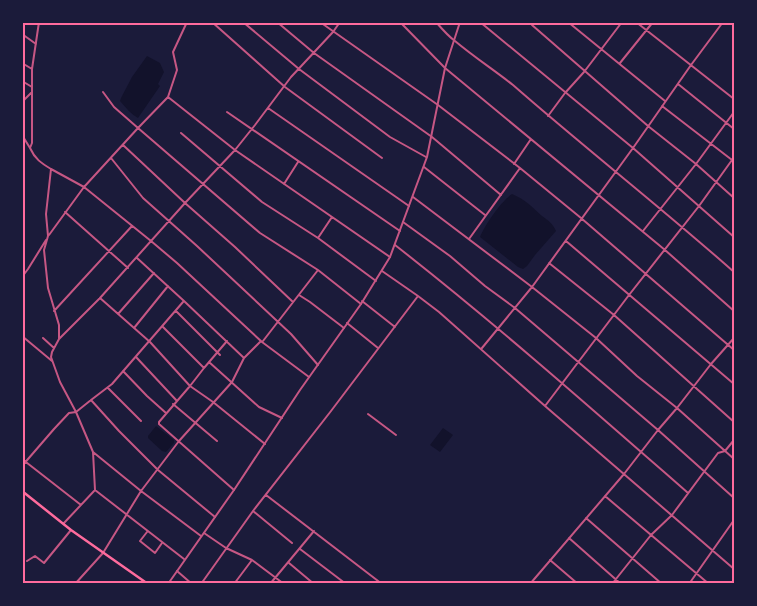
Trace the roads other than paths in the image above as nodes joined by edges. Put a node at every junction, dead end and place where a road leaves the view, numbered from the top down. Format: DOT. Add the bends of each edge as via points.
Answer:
graph roads {
  1 [pos="39,22"];
  2 [pos="187,22"];
  3 [pos="212,22"];
  4 [pos="243,22"];
  5 [pos="277,22"];
  6 [pos="320,22"];
  7 [pos="340,22"];
  8 [pos="400,22"];
  9 [pos="436,22"];
  10 [pos="460,22"];
  11 [pos="480,22"];
  12 [pos="568,22"];
  13 [pos="622,22"];
  14 [pos="636,22"];
  15 [pos="653,22"];
  16 [pos="723,22"];
  17 [pos="532,25"];
  18 [pos="646,30"];
  19 [pos="333,32"];
  20 [pos="22,34"];
  21 [pos="454,40"];
  22 [pos="36,44"];
  23 [pos="601,50"];
  24 [pos="314,53"];
  25 [pos="22,63"];
  26 [pos="619,64"];
  27 [pos="691,65"];
  28 [pos="445,68"];
  29 [pos="32,69"];
  30 [pos="299,69"];
  31 [pos="584,72"];
  32 [pos="22,81"];
  33 [pos="677,84"];
  34 [pos="32,87"];
  35 [pos="285,87"];
  36 [pos="32,92"];
  37 [pos="104,92"];
  38 [pos="565,94"];
  39 [pos="168,97"];
  40 [pos="734,99"];
  41 [pos="665,101"];
  42 [pos="22,102"];
  43 [pos="438,105"];
  44 [pos="662,106"];
  45 [pos="268,108"];
  46 [pos="227,112"];
  47 [pos="734,112"];
  48 [pos="548,116"];
  49 [pos="726,123"];
  50 [pos="648,126"];
  51 [pos="138,128"];
  52 [pos="734,129"];
  53 [pos="251,130"];
  54 [pos="181,133"];
  55 [pos="22,135"];
  56 [pos="432,137"];
  57 [pos="531,139"];
  58 [pos="711,144"];
  59 [pos="123,145"];
  60 [pos="30,148"];
  61 [pos="633,148"];
  62 [pos="235,150"];
  63 [pos="734,157"];
  64 [pos="110,158"];
  65 [pos="382,158"];
  66 [pos="427,158"];
  67 [pos="733,161"];
  68 [pos="298,162"];
  69 [pos="514,164"];
  70 [pos="696,164"];
  71 [pos="219,166"];
  72 [pos="424,167"];
  73 [pos="520,168"];
  74 [pos="51,169"];
  75 [pos="615,173"];
  76 [pos="717,183"];
  77 [pos="284,184"];
  78 [pos="202,185"];
  79 [pos="84,187"];
  80 [pos="678,187"];
  81 [pos="501,195"];
  82 [pos="598,195"];
  83 [pos="412,196"];
  84 [pos="734,198"];
  85 [pos="185,203"];
  86 [pos="409,206"];
  87 [pos="699,206"];
  88 [pos="661,209"];
  89 [pos="65,212"];
  90 [pos="486,216"];
  91 [pos="332,217"];
  92 [pos="581,218"];
  93 [pos="169,222"];
  94 [pos="403,222"];
  95 [pos="132,226"];
  96 [pos="683,227"];
  97 [pos="400,231"];
  98 [pos="642,231"];
  99 [pos="48,236"];
  100 [pos="734,237"];
  101 [pos="318,238"];
  102 [pos="469,239"];
  103 [pos="566,241"];
  104 [pos="152,242"];
  105 [pos="395,245"];
  106 [pos="665,250"];
  107 [pos="109,252"];
  108 [pos="390,257"];
  109 [pos="137,258"];
  110 [pos="549,263"];
  111 [pos="128,268"];
  112 [pos="318,270"];
  113 [pos="382,272"];
  114 [pos="734,272"];
  115 [pos="154,273"];
  116 [pos="646,274"];
  117 [pos="22,277"];
  118 [pos="376,281"];
  119 [pos="168,286"];
  120 [pos="532,287"];
  121 [pos="299,295"];
  122 [pos="629,295"];
  123 [pos="418,296"];
  124 [pos="100,298"];
  125 [pos="184,301"];
  126 [pos="293,302"];
  127 [pos="362,302"];
  128 [pos="515,308"];
  129 [pos="54,311"];
  130 [pos="176,311"];
  131 [pos="734,311"];
  132 [pos="118,314"];
  133 [pos="614,316"];
  134 [pos="278,323"];
  135 [pos="347,323"];
  136 [pos="395,326"];
  137 [pos="163,327"];
  138 [pos="134,328"];
  139 [pos="344,328"];
  140 [pos="499,329"];
  141 [pos="22,336"];
  142 [pos="43,338"];
  143 [pos="596,338"];
  144 [pos="734,338"];
  145 [pos="60,339"];
  146 [pos="262,341"];
  147 [pos="150,342"];
  148 [pos="227,342"];
  149 [pos="728,345"];
  150 [pos="54,348"];
  151 [pos="379,348"];
  152 [pos="482,349"];
  153 [pos="734,350"];
  154 [pos="219,354"];
  155 [pos="136,357"];
  156 [pos="244,358"];
  157 [pos="209,362"];
  158 [pos="578,362"];
  159 [pos="54,363"];
  160 [pos="711,364"];
  161 [pos="318,365"];
  162 [pos="204,368"];
  163 [pos="123,371"];
  164 [pos="309,377"];
  165 [pos="232,382"];
  166 [pos="563,383"];
  167 [pos="734,384"];
  168 [pos="190,386"];
  169 [pos="694,386"];
  170 [pos="108,388"];
  171 [pos="91,400"];
  172 [pos="177,401"];
  173 [pos="213,402"];
  174 [pos="174,404"];
  175 [pos="545,406"];
  176 [pos="677,408"];
  177 [pos="76,412"];
  178 [pos="166,413"];
  179 [pos="368,414"];
  180 [pos="282,418"];
  181 [pos="142,421"];
  182 [pos="734,422"];
  183 [pos="196,423"];
  184 [pos="658,430"];
  185 [pos="396,435"];
  186 [pos="734,440"];
  187 [pos="179,441"];
  188 [pos="217,441"];
  189 [pos="265,444"];
  190 [pos="725,451"];
  191 [pos="92,452"];
  192 [pos="641,453"];
  193 [pos="22,459"];
  194 [pos="734,459"];
  195 [pos="26,462"];
  196 [pos="22,466"];
  197 [pos="158,470"];
  198 [pos="704,471"];
  199 [pos="624,474"];
  200 [pos="95,490"];
  201 [pos="234,490"];
  202 [pos="22,491"];
  203 [pos="141,492"];
  204 [pos="688,493"];
  205 [pos="266,494"];
  206 [pos="605,496"];
  207 [pos="734,498"];
  208 [pos="81,505"];
  209 [pos="253,511"];
  210 [pos="126,514"];
  211 [pos="672,514"];
  212 [pos="215,517"];
  213 [pos="586,518"];
  214 [pos="734,520"];
  215 [pos="64,523"];
  216 [pos="72,530"];
  217 [pos="148,531"];
  218 [pos="314,531"];
  219 [pos="204,532"];
  220 [pos="651,535"];
  221 [pos="201,536"];
  222 [pos="568,538"];
  223 [pos="162,543"];
  224 [pos="292,543"];
  225 [pos="226,548"];
  226 [pos="300,549"];
  227 [pos="713,551"];
  228 [pos="103,552"];
  229 [pos="632,558"];
  230 [pos="184,559"];
  231 [pos="252,560"];
  232 [pos="550,560"];
  233 [pos="27,561"];
  234 [pos="288,563"];
  235 [pos="176,570"];
  236 [pos="734,570"];
  237 [pos="697,573"];
  238 [pos="276,576"];
  239 [pos="616,579"];
  240 [pos="530,583"];
  241 [pos="76,584"];
  242 [pos="148,584"];
  243 [pos="168,584"];
  244 [pos="192,584"];
  245 [pos="201,584"];
  246 [pos="234,584"];
  247 [pos="270,584"];
  248 [pos="284,584"];
  249 [pos="314,584"];
  250 [pos="346,584"];
  251 [pos="382,584"];
  252 [pos="578,584"];
  253 [pos="612,584"];
  254 [pos="621,584"];
  255 [pos="662,584"];
  256 [pos="689,584"];
  257 [pos="708,584"];
  1 -- 22 [label="street"];
  2 -- 39 [label="street" via="173,52 177,70"];
  3 -- 35 [label="street"];
  4 -- 30 [label="street"];
  5 -- 24 [label="street"];
  6 -- 19 [label="street"];
  7 -- 19 [label="street"];
  8 -- 28 [label="street"];
  9 -- 21 [label="street"];
  10 -- 21 [label="street"];
  11 -- 38 [label="street"];
  12 -- 23 [label="street"];
  13 -- 23 [label="street"];
  14 -- 18 [label="street"];
  15 -- 18 [label="street"];
  16 -- 27 [label="street"];
  17 -- 31 [label="street"];
  18 -- 26 [label="street"];
  18 -- 27 [label="street"];
  19 -- 24 [label="street"];
  19 -- 43 [label="street"];
  20 -- 22 [label="street"];
  21 -- 28 [label="street"];
  21 -- 48 [label="street"];
  22 -- 29 [label="street"];
  23 -- 26 [label="street"];
  23 -- 31 [label="street"];
  24 -- 30 [label="street"];
  24 -- 56 [label="street"];
  25 -- 29 [label="street"];
  26 -- 41 [label="street"];
  27 -- 33 [label="street"];
  27 -- 40 [label="street"];
  28 -- 43 [label="street"];
  28 -- 57 [label="street"];
  29 -- 34 [label="street"];
  30 -- 35 [label="street"];
  30 -- 66 [label="street" via="390,137"];
  31 -- 38 [label="street"];
  31 -- 50 [label="street"];
  32 -- 34 [label="street"];
  33 -- 41 [label="street"];
  33 -- 49 [label="street"];
  34 -- 36 [label="street"];
  35 -- 45 [label="street"];
  35 -- 65 [label="street"];
  36 -- 42 [label="street"];
  36 -- 60 [label="street"];
  37 -- 51 [label="street" via="114,107"];
  38 -- 48 [label="street"];
  38 -- 61 [label="street"];
  39 -- 51 [label="street"];
  39 -- 62 [label="street"];
  41 -- 44 [label="street"];
  43 -- 56 [label="street"];
  43 -- 69 [label="street"];
  44 -- 50 [label="street"];
  44 -- 58 [label="street"];
  45 -- 53 [label="street"];
  45 -- 86 [label="street"];
  46 -- 53 [label="street"];
  47 -- 49 [label="street"];
  48 -- 75 [label="street"];
  49 -- 52 [label="street"];
  49 -- 58 [label="street"];
  50 -- 61 [label="street"];
  50 -- 70 [label="street"];
  51 -- 59 [label="street"];
  51 -- 78 [label="street"];
  53 -- 62 [label="street"];
  53 -- 68 [label="street"];
  54 -- 71 [label="street"];
  55 -- 60 [label="street"];
  56 -- 66 [label="street"];
  56 -- 81 [label="street"];
  57 -- 69 [label="street"];
  57 -- 82 [label="street"];
  58 -- 67 [label="street"];
  58 -- 70 [label="street"];
  59 -- 64 [label="street"];
  59 -- 85 [label="street"];
  60 -- 74 [label="street" via="40,162"];
  61 -- 75 [label="street"];
  61 -- 80 [label="street"];
  62 -- 71 [label="street"];
  62 -- 77 [label="street"];
  63 -- 67 [label="street"];
  64 -- 79 [label="street"];
  64 -- 93 [label="street" via="143,198"];
  66 -- 72 [label="street"];
  67 -- 76 [label="street"];
  68 -- 77 [label="street"];
  68 -- 97 [label="street"];
  69 -- 73 [label="street"];
  70 -- 76 [label="street"];
  70 -- 80 [label="street"];
  71 -- 78 [label="street"];
  71 -- 101 [label="street" via="262,202"];
  72 -- 83 [label="street"];
  72 -- 90 [label="street"];
  73 -- 81 [label="street"];
  73 -- 92 [label="street"];
  74 -- 79 [label="street"];
  74 -- 99 [label="street" via="46,214"];
  75 -- 82 [label="street"];
  75 -- 88 [label="street"];
  76 -- 84 [label="street"];
  76 -- 87 [label="street"];
  77 -- 91 [label="street"];
  78 -- 85 [label="street"];
  78 -- 112 [label="street" via="260,234"];
  79 -- 89 [label="street"];
  79 -- 95 [label="street"];
  80 -- 87 [label="street"];
  80 -- 88 [label="street"];
  81 -- 90 [label="street"];
  82 -- 92 [label="street"];
  82 -- 98 [label="street"];
  83 -- 86 [label="street"];
  83 -- 102 [label="street"];
  85 -- 93 [label="street"];
  85 -- 126 [label="street"];
  86 -- 94 [label="street"];
  87 -- 96 [label="street"];
  87 -- 100 [label="street"];
  88 -- 96 [label="street"];
  88 -- 98 [label="street"];
  89 -- 99 [label="street"];
  89 -- 107 [label="street"];
  90 -- 102 [label="street"];
  91 -- 101 [label="street"];
  91 -- 108 [label="street"];
  92 -- 103 [label="street"];
  92 -- 116 [label="street"];
  93 -- 104 [label="street"];
  93 -- 134 [label="street"];
  94 -- 97 [label="street"];
  94 -- 128 [label="street"];
  95 -- 104 [label="street"];
  95 -- 107 [label="street"];
  96 -- 106 [label="street"];
  96 -- 114 [label="street"];
  97 -- 105 [label="street"];
  98 -- 106 [label="street"];
  99 -- 117 [label="street"];
  99 -- 129 [label="street" via="44,250"];
  101 -- 118 [label="street"];
  102 -- 120 [label="street"];
  103 -- 110 [label="street"];
  103 -- 122 [label="street"];
  104 -- 109 [label="street"];
  104 -- 146 [label="street"];
  105 -- 108 [label="street"];
  105 -- 140 [label="street"];
  106 -- 116 [label="street"];
  106 -- 131 [label="street"];
  107 -- 111 [label="street"];
  107 -- 129 [label="street"];
  108 -- 113 [label="street"];
  109 -- 111 [label="street"];
  109 -- 115 [label="street"];
  110 -- 120 [label="street"];
  110 -- 133 [label="street"];
  111 -- 124 [label="street"];
  112 -- 121 [label="street"];
  112 -- 127 [label="street"];
  113 -- 118 [label="street"];
  113 -- 123 [label="street"];
  115 -- 119 [label="street"];
  115 -- 132 [label="street"];
  116 -- 122 [label="street"];
  116 -- 149 [label="street"];
  118 -- 127 [label="street"];
  119 -- 125 [label="street"];
  119 -- 138 [label="street"];
  120 -- 128 [label="street"];
  120 -- 143 [label="street"];
  121 -- 126 [label="street"];
  121 -- 139 [label="street"];
  122 -- 133 [label="street"];
  122 -- 160 [label="street"];
  123 -- 136 [label="street"];
  123 -- 152 [label="street"];
  124 -- 132 [label="street"];
  124 -- 145 [label="street"];
  125 -- 130 [label="street"];
  125 -- 148 [label="street"];
  126 -- 134 [label="street"];
  127 -- 135 [label="street"];
  127 -- 136 [label="street"];
  128 -- 140 [label="street"];
  128 -- 158 [label="street"];
  129 -- 145 [label="street"];
  130 -- 137 [label="street"];
  130 -- 154 [label="street"];
  132 -- 138 [label="street"];
  133 -- 143 [label="street"];
  133 -- 169 [label="street"];
  134 -- 146 [label="street"];
  134 -- 161 [label="street"];
  135 -- 139 [label="street"];
  135 -- 151 [label="street"];
  136 -- 151 [label="street"];
  137 -- 147 [label="street"];
  137 -- 162 [label="street"];
  138 -- 147 [label="street"];
  139 -- 161 [label="street"];
  140 -- 152 [label="street"];
  140 -- 166 [label="street"];
  141 -- 159 [label="street"];
  142 -- 150 [label="street"];
  143 -- 158 [label="street"];
  143 -- 176 [label="street"];
  144 -- 149 [label="street"];
  145 -- 150 [label="street"];
  146 -- 156 [label="street"];
  146 -- 164 [label="street"];
  147 -- 155 [label="street"];
  147 -- 168 [label="street"];
  148 -- 154 [label="street"];
  148 -- 156 [label="street"];
  149 -- 153 [label="street"];
  149 -- 160 [label="street"];
  150 -- 159 [label="street" via="51,354"];
  151 -- 205 [label="street"];
  152 -- 175 [label="street"];
  154 -- 157 [label="street"];
  155 -- 163 [label="street"];
  155 -- 172 [label="street"];
  156 -- 165 [label="street"];
  157 -- 162 [label="street"];
  157 -- 165 [label="street"];
  158 -- 166 [label="street"];
  158 -- 184 [label="street"];
  159 -- 177 [label="street"];
  160 -- 167 [label="street"];
  160 -- 169 [label="street"];
  161 -- 164 [label="street"];
  162 -- 168 [label="street"];
  163 -- 170 [label="street"];
  163 -- 178 [label="street"];
  164 -- 180 [label="street"];
  165 -- 173 [label="street"];
  165 -- 180 [label="street" via="260,407"];
  166 -- 175 [label="street"];
  166 -- 192 [label="street"];
  168 -- 172 [label="street"];
  168 -- 173 [label="street"];
  169 -- 176 [label="street"];
  169 -- 182 [label="street"];
  170 -- 171 [label="street"];
  170 -- 181 [label="street"];
  171 -- 177 [label="street"];
  171 -- 197 [label="street"];
  172 -- 174 [label="street"];
  173 -- 183 [label="street"];
  173 -- 189 [label="street"];
  174 -- 178 [label="street"];
  174 -- 183 [label="street"];
  175 -- 199 [label="street"];
  176 -- 184 [label="street"];
  176 -- 190 [label="street"];
  177 -- 191 [label="street"];
  177 -- 195 [label="street" via="69,413"];
  178 -- 187 [label="street" via="159,424"];
  179 -- 185 [label="street"];
  180 -- 189 [label="street"];
  183 -- 187 [label="street"];
  183 -- 188 [label="street"];
  184 -- 192 [label="street"];
  184 -- 198 [label="street"];
  186 -- 190 [label="street"];
  187 -- 197 [label="street"];
  187 -- 201 [label="street"];
  189 -- 201 [label="street"];
  190 -- 194 [label="street"];
  190 -- 198 [label="street" via="718,453"];
  191 -- 200 [label="street"];
  191 -- 203 [label="street"];
  192 -- 199 [label="street"];
  192 -- 204 [label="street"];
  193 -- 195 [label="street"];
  195 -- 196 [label="street"];
  195 -- 208 [label="street"];
  197 -- 203 [label="street"];
  197 -- 212 [label="street"];
  198 -- 204 [label="street"];
  198 -- 207 [label="street"];
  199 -- 206 [label="street"];
  199 -- 211 [label="street"];
  200 -- 208 [label="street"];
  200 -- 210 [label="street"];
  201 -- 212 [label="street"];
  202 -- 215 [label="main road"];
  203 -- 210 [label="street"];
  203 -- 221 [label="street"];
  204 -- 211 [label="street"];
  205 -- 209 [label="street"];
  205 -- 218 [label="street"];
  206 -- 213 [label="street"];
  206 -- 220 [label="street"];
  208 -- 215 [label="street"];
  209 -- 224 [label="street"];
  209 -- 225 [label="street"];
  210 -- 217 [label="street"];
  210 -- 228 [label="street"];
  211 -- 220 [label="street"];
  211 -- 227 [label="street"];
  212 -- 219 [label="street"];
  213 -- 222 [label="street"];
  213 -- 229 [label="street"];
  214 -- 227 [label="street"];
  215 -- 216 [label="main road"];
  216 -- 228 [label="main road"];
  216 -- 233 [label="street" via="44,563 35,556"];
  217 -- 223 [label="street"];
  217 -- 223 [label="street" via="140,541 155,553"];
  218 -- 226 [label="street"];
  218 -- 251 [label="street"];
  219 -- 221 [label="street"];
  219 -- 225 [label="street"];
  220 -- 229 [label="street"];
  220 -- 237 [label="street"];
  221 -- 230 [label="street"];
  222 -- 232 [label="street"];
  222 -- 239 [label="street"];
  223 -- 230 [label="street"];
  225 -- 231 [label="street"];
  225 -- 245 [label="street"];
  226 -- 234 [label="street"];
  226 -- 250 [label="street"];
  227 -- 236 [label="street"];
  227 -- 237 [label="street"];
  228 -- 241 [label="street"];
  228 -- 242 [label="main road"];
  229 -- 239 [label="street"];
  229 -- 255 [label="street"];
  230 -- 235 [label="street"];
  231 -- 238 [label="street"];
  231 -- 246 [label="street"];
  232 -- 240 [label="street"];
  232 -- 252 [label="street"];
  234 -- 238 [label="street"];
  234 -- 249 [label="street"];
  235 -- 243 [label="street"];
  235 -- 244 [label="street"];
  237 -- 256 [label="street"];
  237 -- 257 [label="street"];
  238 -- 247 [label="street"];
  238 -- 248 [label="street"];
  239 -- 253 [label="street"];
  239 -- 254 [label="street"];
}
